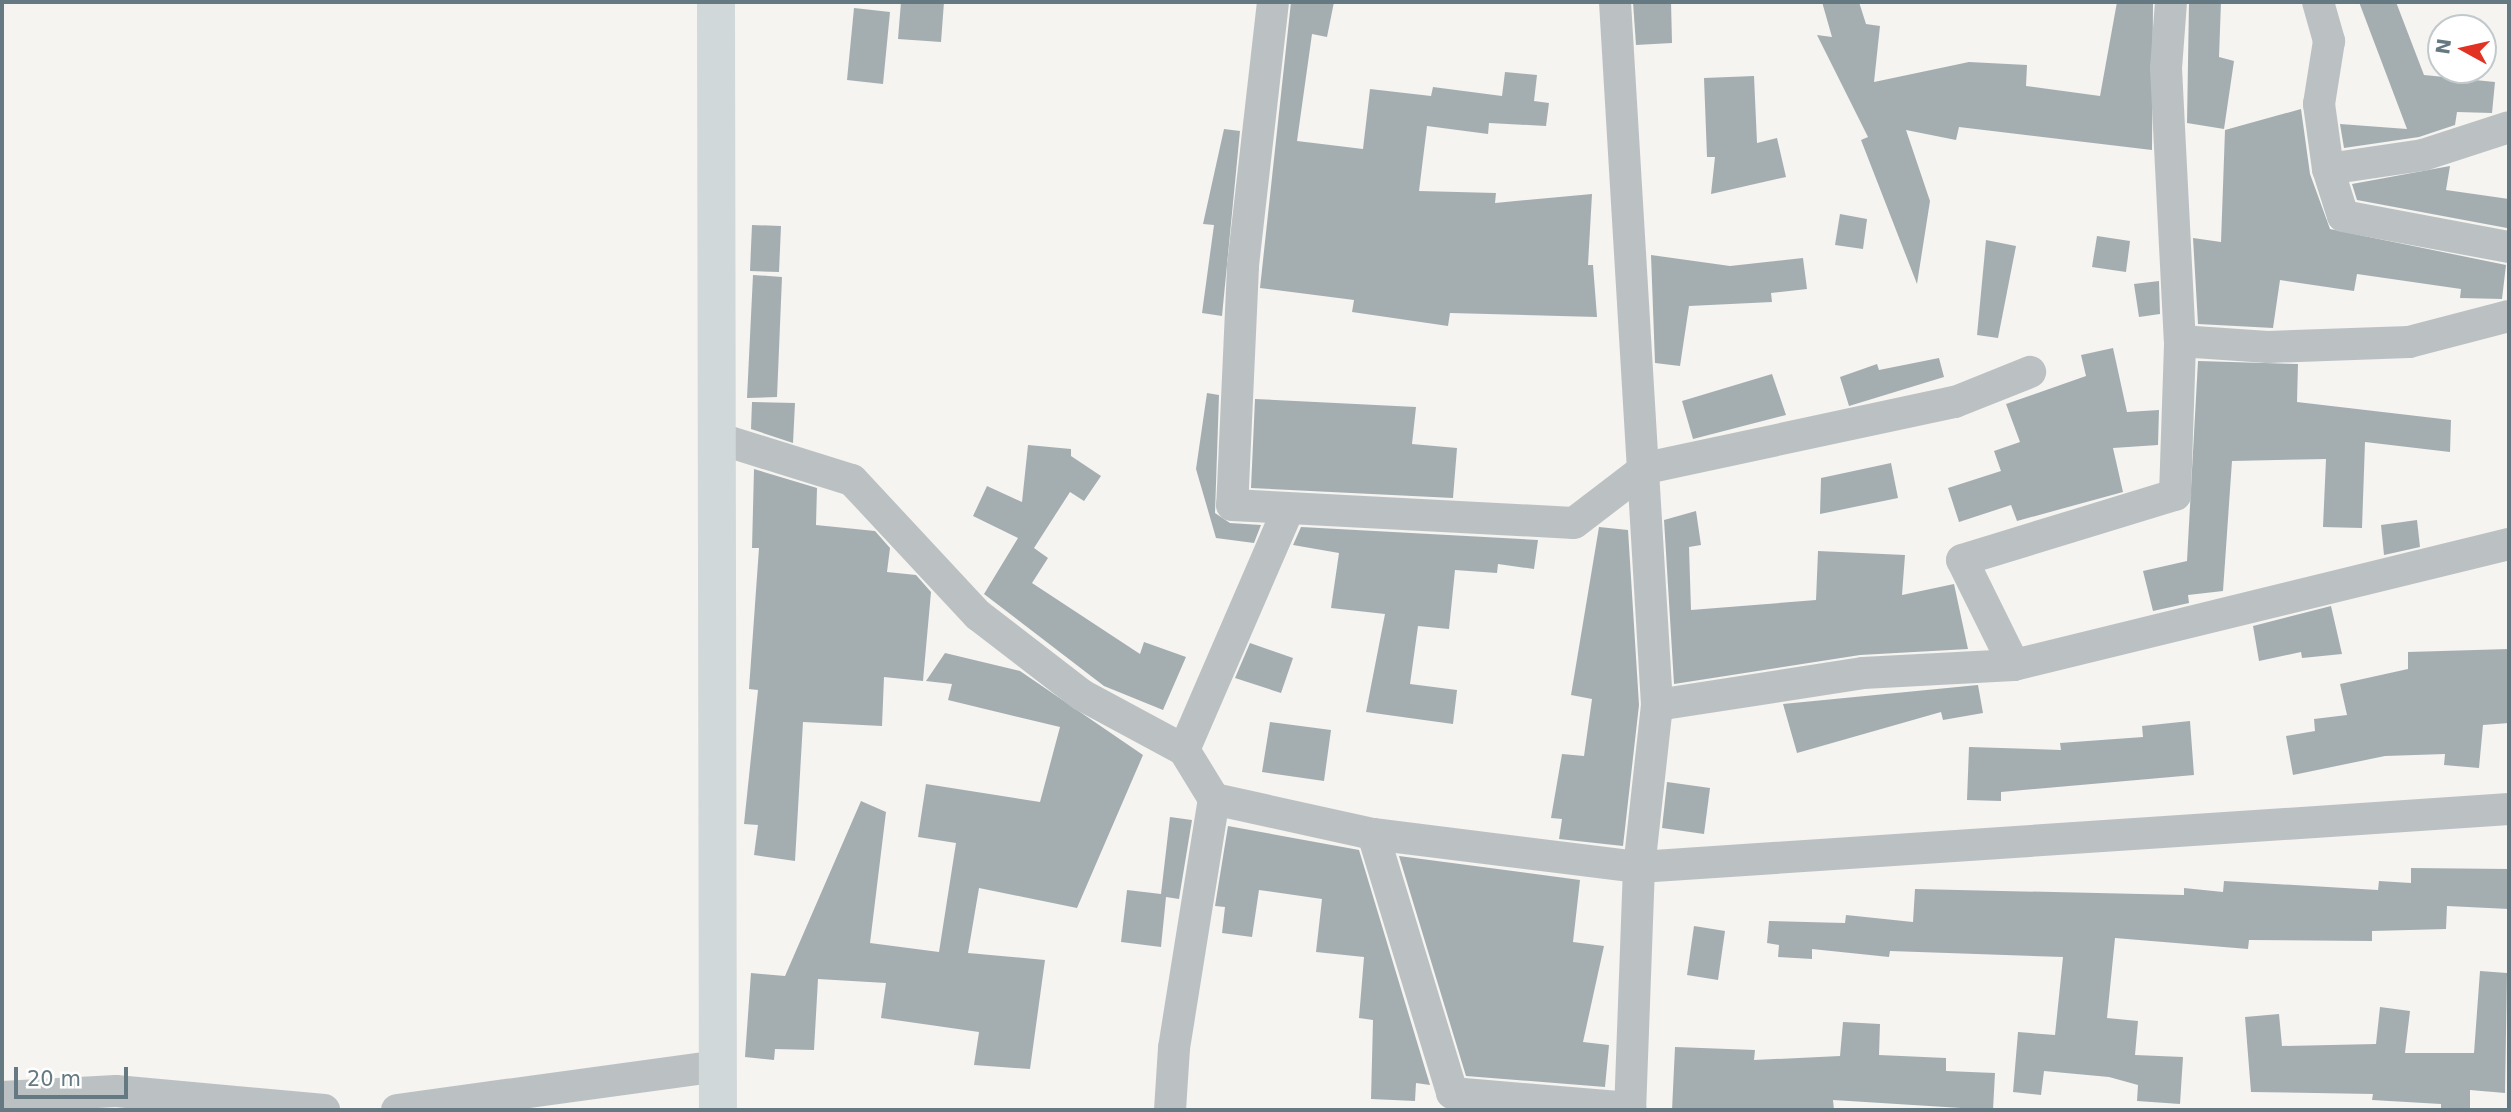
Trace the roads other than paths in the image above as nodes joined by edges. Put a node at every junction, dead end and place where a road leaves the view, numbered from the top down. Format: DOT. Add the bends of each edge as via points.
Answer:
graph roads {
  1 [pos="716,2"];
  2 [pos="1273,2"];
  3 [pos="1615,2"];
  4 [pos="2171,2"];
  5 [pos="2318,2"];
  6 [pos="2509,127"];
  7 [pos="2328,169"];
  8 [pos="2509,247"];
  9 [pos="2509,316"];
  10 [pos="2180,341"];
  11 [pos="2030,372"];
  12 [pos="717,438"];
  13 [pos="1646,468"];
  14 [pos="1287,510"];
  15 [pos="2509,544"];
  16 [pos="2014,665"];
  17 [pos="1657,705"];
  18 [pos="1184,750"];
  19 [pos="1214,799"];
  20 [pos="2509,809"];
  21 [pos="1373,834"];
  22 [pos="1639,867"];
  23 [pos="718,1066"];
  24 [pos="2,1097"];
  25 [pos="1630,1109"];
  26 [pos="324,1110"];
  27 [pos="397,1110"];
  28 [pos="718,1110"];
  29 [pos="1170,1110"];
  1 -- 12 [label="main road"];
  2 -- 14 [label="street" via="1244,267 1232,505"];
  3 -- 13 [label="street"];
  4 -- 10 [label="street" via="2166,68"];
  5 -- 7 [label="street" via="2329,41 2319,104"];
  6 -- 7 [label="street" via="2423,155"];
  7 -- 8 [label="street" via="2343,216"];
  9 -- 10 [label="street" via="2409,342 2268,347"];
  10 -- 16 [label="street" via="2175,495 1962,560"];
  11 -- 13 [label="street" via="1955,402"];
  12 -- 18 [label="street" via="852,480 978,615 1082,695"];
  12 -- 23 [label="main road"];
  13 -- 14 [label="street" via="1574,523"];
  13 -- 17 [label="street"];
  14 -- 18 [label="street"];
  15 -- 16 [label="street"];
  16 -- 17 [label="street" via="1863,673"];
  17 -- 22 [label="street"];
  18 -- 19 [label="street"];
  19 -- 21 [label="street"];
  19 -- 29 [label="street" via="1174,1048"];
  20 -- 22 [label="street"];
  21 -- 22 [label="street"];
  21 -- 25 [label="street" via="1452,1093"];
  22 -- 25 [label="street"];
  23 -- 27 [label="street"];
  23 -- 28 [label="main road"];
  24 -- 26 [label="street" via="116,1091"];
}
